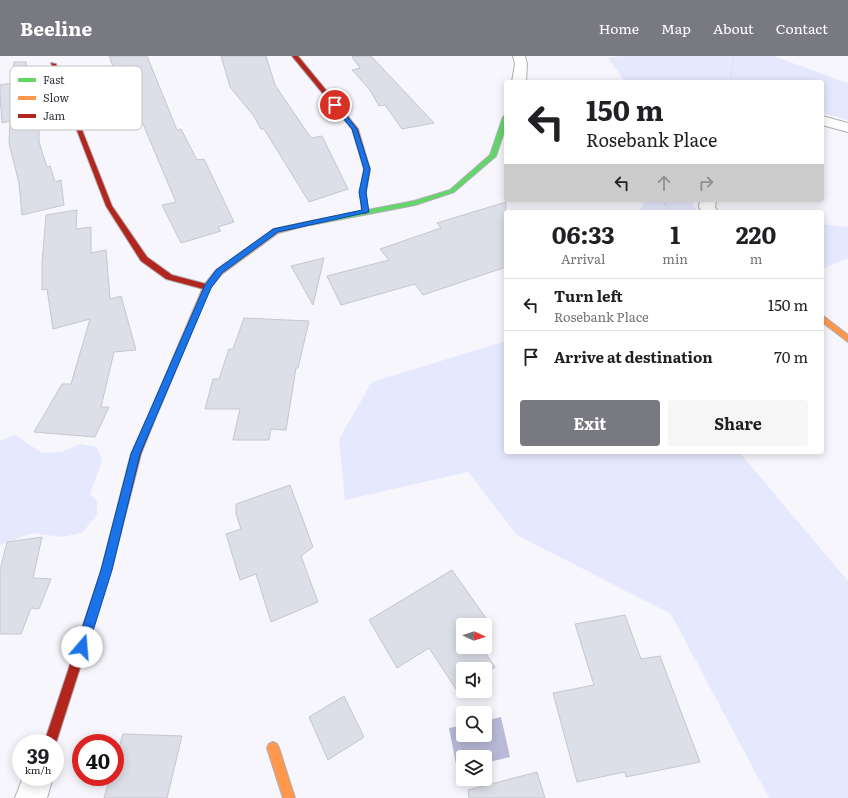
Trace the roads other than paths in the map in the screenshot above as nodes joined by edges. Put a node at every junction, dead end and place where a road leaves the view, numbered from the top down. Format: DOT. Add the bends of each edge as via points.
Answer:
graph roads {
  1 [pos="295,56"];
  2 [pos="519,56"];
  3 [pos="519,80"];
  4 [pos="824,121"];
  5 [pos="848,128"];
  6 [pos="504,129"];
  7 [pos="79,130"];
  8 [pos="502,141"];
  9 [pos="365,212"];
  10 [pos="207,287"];
  11 [pos="824,320"];
  12 [pos="848,339"];
  13 [pos="53,734"];
  14 [pos="273,748"];
  15 [pos="35,786"];
  16 [pos="31,798"];
  17 [pos="289,798"];
  1 -- 9 [label="street" via="354,129 367,169 362,192"];
  2 -- 3 [label="street"];
  4 -- 5 [label="street"];
  6 -- 8 [label="street"];
  7 -- 10 [label="street" via="109,206 144,259 168,277"];
  8 -- 9 [label="street" via="494,156 452,191 415,203"];
  9 -- 10 [label="street" via="276,231 219,272"];
  10 -- 13 [label="street" via="136,454 106,570"];
  11 -- 12 [label="street"];
  14 -- 17 [label="street"];
  15 -- 16 [label="street"];
}
